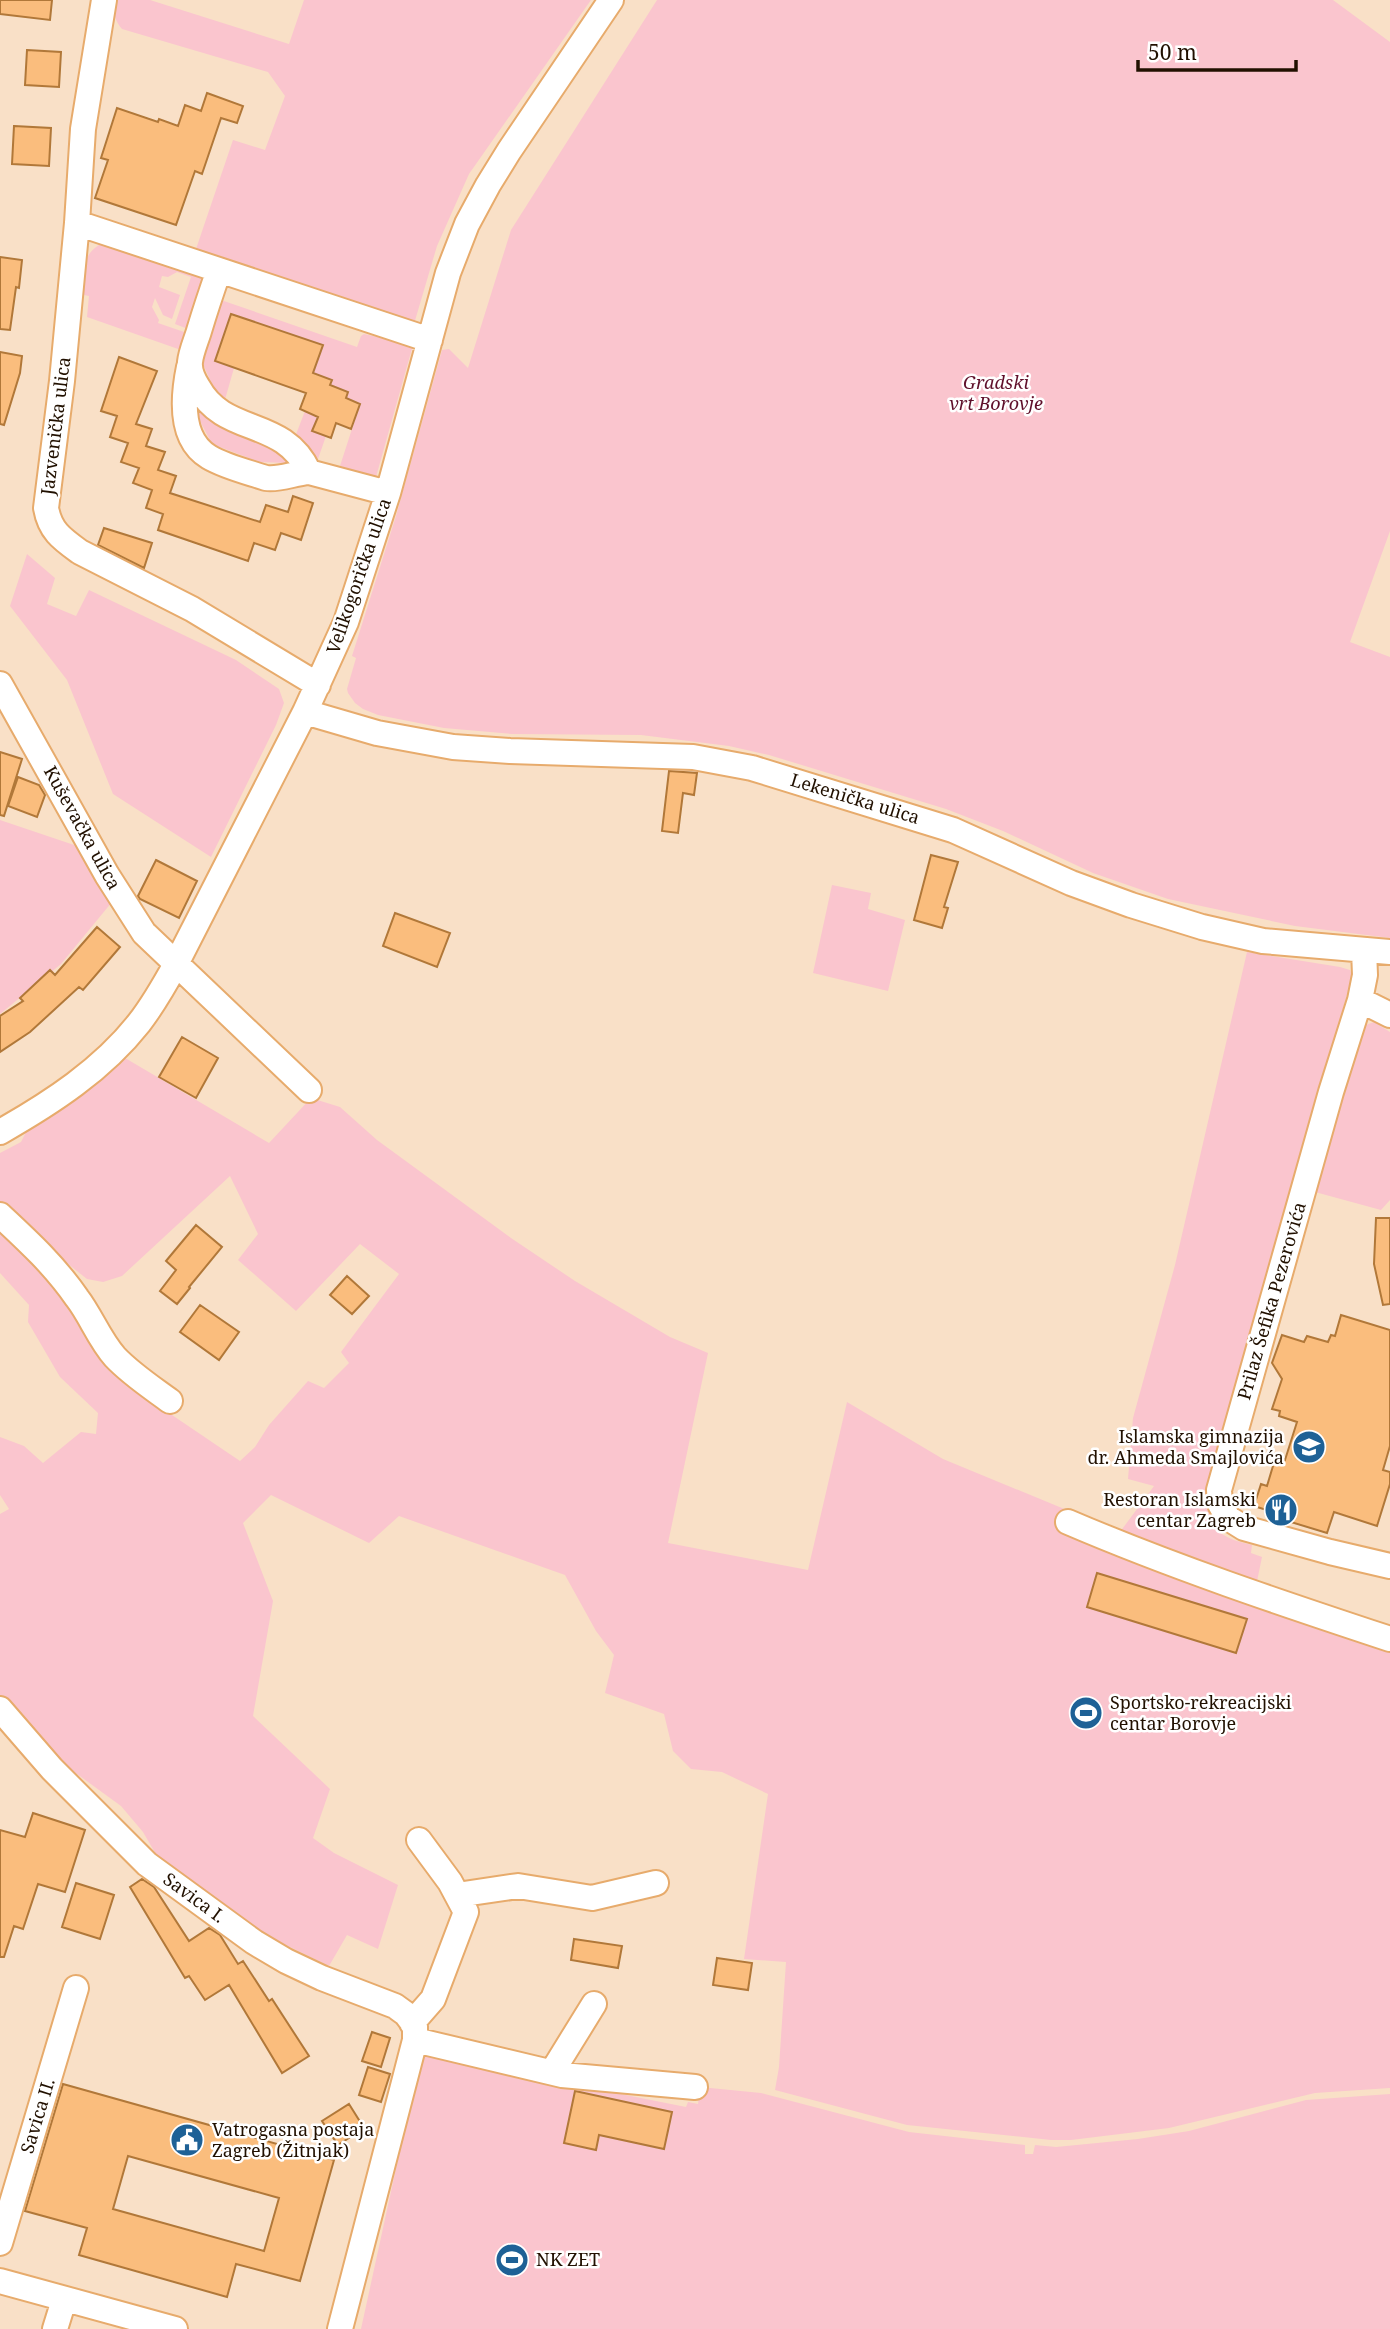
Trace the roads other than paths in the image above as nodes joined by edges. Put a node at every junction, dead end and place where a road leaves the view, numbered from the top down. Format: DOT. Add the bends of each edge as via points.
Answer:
graph roads {
  1 [pos="104,0"];
  2 [pos="611,0"];
  3 [pos="77,223"];
  4 [pos="219,270"];
  5 [pos="430,340"];
  6 [pos="190,365"];
  7 [pos="309,472"];
  8 [pos="388,493"];
  9 [pos="0,684"];
  10 [pos="318,685"];
  11 [pos="305,712"];
  12 [pos="1364,950"];
  13 [pos="1390,952"];
  14 [pos="176,964"];
  15 [pos="1360,1000"];
  16 [pos="1390,1015"];
  17 [pos="309,1090"];
  18 [pos="0,1132"];
  19 [pos="0,1215"];
  20 [pos="170,1401"];
  21 [pos="1068,1522"];
  22 [pos="1390,1566"];
  23 [pos="1390,1639"];
  24 [pos="0,1709"];
  25 [pos="419,1840"];
  26 [pos="656,1883"];
  27 [pos="457,1895"];
  28 [pos="76,1988"];
  29 [pos="594,2004"];
  30 [pos="414,2031"];
  31 [pos="552,2072"];
  32 [pos="695,2087"];
  33 [pos="0,2243"];
  34 [pos="0,2281"];
  35 [pos="64,2300"];
  36 [pos="122,2323"];
  37 [pos="55,2329"];
  38 [pos="174,2329"];
  39 [pos="340,2329"];
  1 -- 3 [label="street, Jazvenička ulica" via="83,129"];
  2 -- 5 [label="street, Velikogorička ulica" via="478,203 457,246"];
  3 -- 4 [label="street"];
  3 -- 10 [label="street, Jazvenička ulica" via="46,508 49,523 80,552 192,608"];
  4 -- 5 [label="street"];
  4 -- 6 [label="street"];
  5 -- 8 [label="street, Velikogorička ulica"];
  6 -- 7 [label="street" via="210,406 284,441"];
  6 -- 7 [label="street" via="184,393 186,419 201,450 266,478"];
  7 -- 8 [label="street"];
  8 -- 10 [label="street, Velikogorička ulica" via="346,622"];
  9 -- 14 [label="street, Kuševačka ulica" via="128,909 144,933"];
  10 -- 11 [label="street, Velikogorička ulica"];
  11 -- 12 [label="street, Lekenička ulica" via="377,733 453,747 693,757 752,768 953,830 1071,883 1202,928 1263,941"];
  11 -- 14 [label="street, Velikogorička ulica"];
  12 -- 13 [label="street, Lekenička ulica"];
  12 -- 15 [label="street, Prilaz Šefika Pezerovića"];
  14 -- 17 [label="street, Kuševačka ulica"];
  14 -- 18 [label="street, Velikogorička ulica" via="157,998 119,1045 82,1080"];
  15 -- 16 [label="street"];
  15 -- 22 [label="street, Prilaz Šefika Pezerovića" via="1219,1490 1228,1518 1244,1528"];
  19 -- 20 [label="street" via="45,1257 115,1357"];
  21 -- 23 [label="street" via="1139,1553"];
  24 -- 30 [label="street, Savica I." via="52,1769 147,1864 254,1942 322,1978 395,2007 406,2014"];
  25 -- 27 [label="street"];
  26 -- 27 [label="street" via="592,1898 518,1886"];
  27 -- 30 [label="street" via="466,1912 433,1999"];
  28 -- 33 [label="street, Savica II."];
  29 -- 31 [label="street"];
  30 -- 31 [label="street, Savica I."];
  30 -- 39 [label="street"];
  31 -- 32 [label="street, Savica I."];
  34 -- 35 [label="street"];
  35 -- 36 [label="street"];
  35 -- 37 [label="street"];
  36 -- 38 [label="street"];
}
